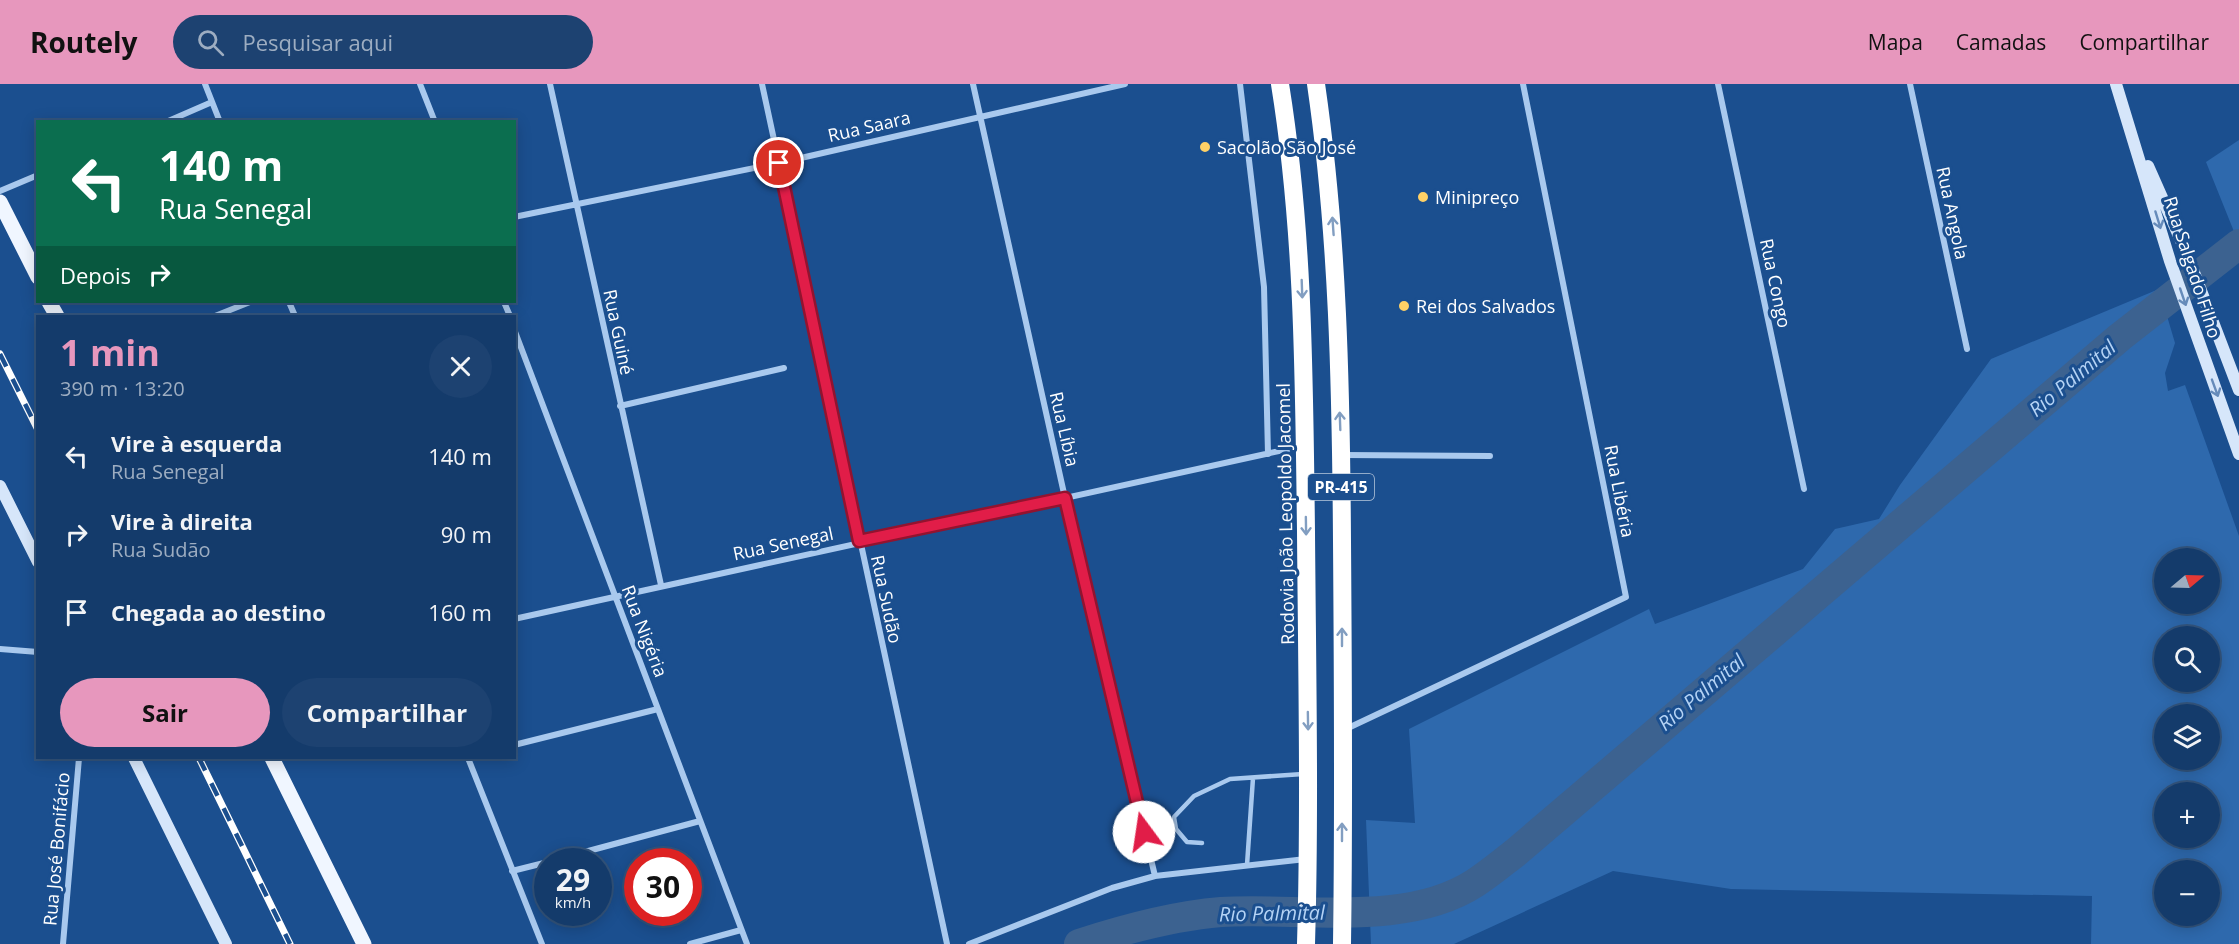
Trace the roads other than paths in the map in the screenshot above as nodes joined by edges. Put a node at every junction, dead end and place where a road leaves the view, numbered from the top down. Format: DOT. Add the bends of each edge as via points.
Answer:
graph roads {
  1 [pos="205,84"];
  2 [pos="420,84"];
  3 [pos="550,84"];
  4 [pos="762,84"];
  5 [pos="973,84"];
  6 [pos="1125,84"];
  7 [pos="1240,84"];
  8 [pos="1280,84"];
  9 [pos="1316,84"];
  10 [pos="1522,84"];
  11 [pos="1718,84"];
  12 [pos="1910,84"];
  13 [pos="2116,84"];
  14 [pos="212,102"];
  15 [pos="980,116"];
  16 [pos="171,120"];
  17 [pos="219,120"];
  18 [pos="434,120"];
  19 [pos="2130,124"];
  20 [pos="779,163"];
  21 [pos="36,177"];
  22 [pos="0,191"];
  23 [pos="0,202"];
  24 [pos="576,206"];
  25 [pos="516,217"];
  26 [pos="36,273"];
  27 [pos="248,303"];
  28 [pos="218,315"];
  29 [pos="516,334"];
  30 [pos="1967,349"];
  31 [pos="784,368"];
  32 [pos="2239,390"];
  33 [pos="620,406"];
  34 [pos="1305,445"];
  35 [pos="1268,454"];
  36 [pos="2239,454"];
  37 [pos="1341,455"];
  38 [pos="1490,456"];
  39 [pos="0,486"];
  40 [pos="1804,489"];
  41 [pos="1065,498"];
  42 [pos="859,541"];
  43 [pos="36,558"];
  44 [pos="661,585"];
  45 [pos="615,596"];
  46 [pos="516,619"];
  47 [pos="0,649"];
  48 [pos="36,652"];
  49 [pos="658,709"];
  50 [pos="1342,731"];
  51 [pos="516,744"];
  52 [pos="79,759"];
  53 [pos="134,759"];
  54 [pos="272,759"];
  55 [pos="468,759"];
  56 [pos="1308,774"];
  57 [pos="1253,778"];
  58 [pos="700,821"];
  59 [pos="1202,843"];
  60 [pos="601,848"];
  61 [pos="1307,859"];
  62 [pos="1247,865"];
  63 [pos="534,866"];
  64 [pos="512,871"];
  65 [pos="1155,876"];
  66 [pos="741,930"];
  67 [pos="1306,939"];
  68 [pos="1342,939"];
  69 [pos="63,944"];
  70 [pos="226,944"];
  71 [pos="364,944"];
  72 [pos="542,944"];
  73 [pos="690,944"];
  74 [pos="747,944"];
  75 [pos="947,944"];
  76 [pos="969,944"];
  1 -- 14 [label="street"];
  2 -- 18 [label="street"];
  3 -- 24 [label="street, Rua Guiné"];
  4 -- 20 [label="street, Rua Sudão"];
  5 -- 15 [label="street, Rua Líbia"];
  6 -- 15 [label="street, Rua Saara"];
  7 -- 35 [label="street" via="1264,287"];
  8 -- 34 [label="highway, Rodovia João Leopoldo Jacomel / PR-415, one-way" via="1302,277"];
  37 -- 9 [label="highway, PR-415, one-way" via="1334,247"];
  10 -- 50 [label="street, Rua Libéria" via="1626,597"];
  11 -- 40 [label="street, Rua Congo"];
  12 -- 30 [label="street, Rua Angola"];
  13 -- 19 [label="main road, Rua Salgado Filho"];
  14 -- 16 [label="street"];
  14 -- 17 [label="street"];
  15 -- 20 [label="street, Rua Saara"];
  15 -- 41 [label="street, Rua Líbia"];
  19 -- 32 [label="main road, Rua Salgado Filho" via="2187,254"];
  19 -- 36 [label="main road, Rua Salgado Filho, one-way" via="2170,261"];
  20 -- 24 [label="street, Rua Saara"];
  20 -- 42 [label="street, Rua Sudão"];
  21 -- 22 [label="street"];
  23 -- 26 [label="main road"];
  24 -- 25 [label="street, Rua Saara"];
  24 -- 33 [label="street, Rua Guiné"];
  27 -- 28 [label="street"];
  29 -- 45 [label="street, Rua Nigéria"];
  31 -- 33 [label="street"];
  33 -- 44 [label="street, Rua Guiné"];
  34 -- 35 [label="street, Rua Senegal"];
  34 -- 56 [label="highway, Rodovia João Leopoldo Jacomel / PR-415, one-way"];
  35 -- 41 [label="street, Rua Senegal"];
  37 -- 38 [label="street"];
  50 -- 37 [label="highway, PR-415, one-way"];
  39 -- 43 [label="main road"];
  41 -- 42 [label="street, Rua Senegal"];
  41 -- 65 [label="street, Rua Líbia"];
  42 -- 44 [label="street, Rua Senegal"];
  42 -- 75 [label="street, Rua Sudão"];
  44 -- 45 [label="street, Rua Senegal"];
  45 -- 46 [label="street, Rua Senegal"];
  45 -- 49 [label="street, Rua Nigéria"];
  47 -- 48 [label="street"];
  49 -- 51 [label="street"];
  49 -- 58 [label="street, Rua Nigéria"];
  68 -- 50 [label="highway, PR-415, one-way"];
  52 -- 69 [label="street, Rua José Bonifácio"];
  53 -- 70 [label="main road"];
  54 -- 71 [label="main road"];
  55 -- 64 [label="street"];
  56 -- 57 [label="lane"];
  56 -- 61 [label="highway, Rodovia João Leopoldo Jacomel / PR-415"];
  57 -- 59 [label="lane" via="1230,779 1194,795 1174,817 1176,829 1187,842"];
  57 -- 62 [label="lane"];
  58 -- 60 [label="street"];
  58 -- 66 [label="street, Rua Nigéria"];
  61 -- 62 [label="street"];
  61 -- 67 [label="highway, Rodovia João Leopoldo Jacomel / PR-415"];
  62 -- 65 [label="street"];
  63 -- 64 [label="street"];
  64 -- 72 [label="street"];
  65 -- 76 [label="street" via="1112,888"];
  66 -- 73 [label="street"];
  66 -- 74 [label="street, Rua Nigéria"];
}
